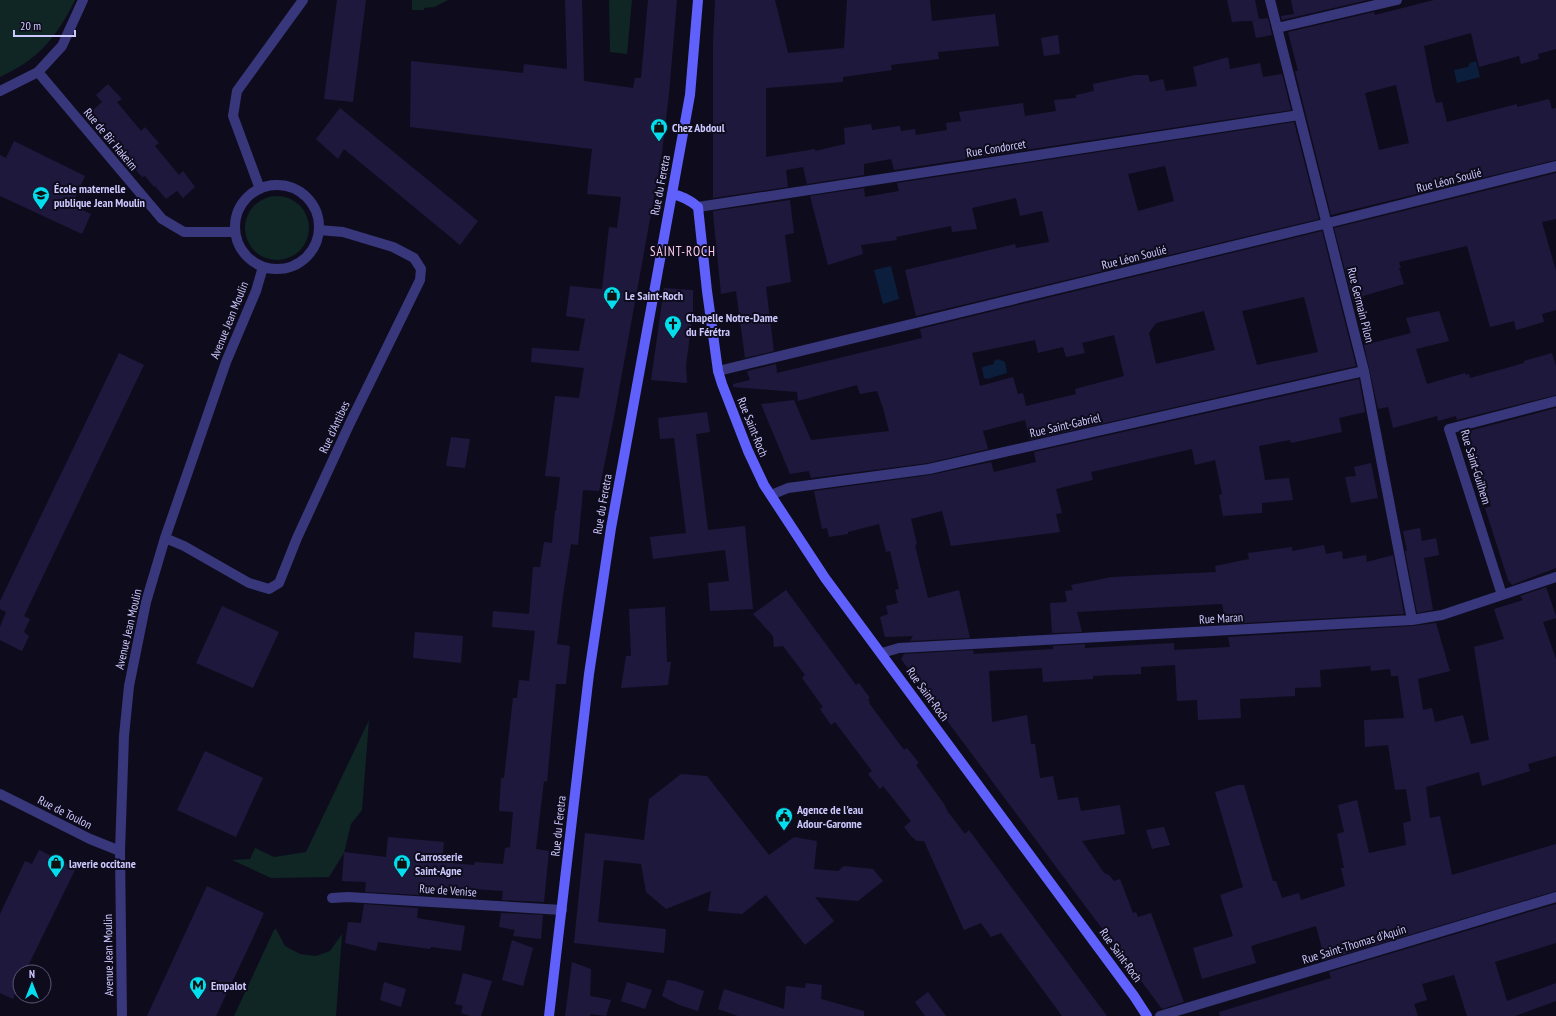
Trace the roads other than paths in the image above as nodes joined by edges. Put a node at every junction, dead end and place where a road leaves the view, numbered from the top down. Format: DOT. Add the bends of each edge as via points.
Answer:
graph roads {
  1 [pos="83,0"];
  2 [pos="303,0"];
  3 [pos="698,0"];
  4 [pos="1270,0"];
  5 [pos="1397,0"];
  6 [pos="1277,28"];
  7 [pos="38,72"];
  8 [pos="0,91"];
  9 [pos="1299,115"];
  10 [pos="1556,166"];
  11 [pos="260,189"];
  12 [pos="672,194"];
  13 [pos="698,207"];
  14 [pos="1327,224"];
  15 [pos="319,230"];
  16 [pos="235,232"];
  17 [pos="263,267"];
  18 [pos="718,371"];
  19 [pos="1364,371"];
  20 [pos="1556,401"];
  21 [pos="771,495"];
  22 [pos="165,538"];
  23 [pos="1556,577"];
  24 [pos="1502,595"];
  25 [pos="1412,620"];
  26 [pos="882,653"];
  27 [pos="0,794"];
  28 [pos="120,851"];
  29 [pos="1556,897"];
  30 [pos="332,898"];
  31 [pos="562,910"];
  32 [pos="122,1016"];
  33 [pos="549,1016"];
  34 [pos="1147,1016"];
  35 [pos="1160,1016"];
  1 -- 7 [label="street" via="62,46"];
  2 -- 11 [label="street" via="236,91 233,116"];
  3 -- 12 [label="street, Rue du Feretra" via="690,95"];
  4 -- 6 [label="street, Rue Germain Pilon"];
  5 -- 6 [label="street"];
  6 -- 9 [label="street, Rue Germain Pilon"];
  7 -- 8 [label="street"];
  7 -- 16 [label="street, Rue de Bir Hakeim" via="162,218 184,232"];
  9 -- 13 [label="street, Rue Condorcet"];
  9 -- 14 [label="street, Rue Germain Pilon"];
  10 -- 14 [label="street, Rue Léon Soulié"];
  11 -- 15 [label="street" via="272,185 296,190 314,206"];
  11 -- 16 [label="street" via="243,202 235,221"];
  12 -- 13 [label="street"];
  12 -- 31 [label="street, Rue du Feretra" via="604,570 588,674"];
  13 -- 18 [label="street, Rue Saint-Roch"];
  14 -- 18 [label="street, Rue Léon Soulié"];
  14 -- 19 [label="street, Rue Germain Pilon"];
  15 -- 17 [label="street" via="312,251 296,265 285,269"];
  15 -- 22 [label="street, Rue d'Antibes" via="342,232 393,247 414,258 421,269 420,280 347,430 279,583 268,589 249,583"];
  16 -- 17 [label="street" via="244,253 252,262"];
  17 -- 22 [label="street, Avenue Jean Moulin" via="256,291 226,362"];
  18 -- 21 [label="street, Rue Saint-Roch" via="748,451"];
  19 -- 21 [label="street, Rue Saint-Gabriel" via="930,469 788,488"];
  19 -- 25 [label="street, Rue Germain Pilon"];
  20 -- 24 [label="street, Rue Saint-Guilhem" via="1450,429"];
  21 -- 26 [label="street, Rue Saint-Roch" via="825,578"];
  22 -- 28 [label="street, Avenue Jean Moulin" via="146,602 129,686 124,736"];
  23 -- 24 [label="street, Rue Maran"];
  24 -- 25 [label="street, Rue Maran" via="1442,615"];
  25 -- 26 [label="street, Rue Maran" via="899,648"];
  26 -- 34 [label="street, Rue Saint-Roch"];
  27 -- 28 [label="street, Rue de Toulon" via="90,839"];
  28 -- 32 [label="street, Avenue Jean Moulin"];
  29 -- 35 [label="street, Rue Saint-Thomas d'Aquin"];
  30 -- 31 [label="street, Rue de Venise"];
  31 -- 33 [label="street, Rue du Feretra"];
}
